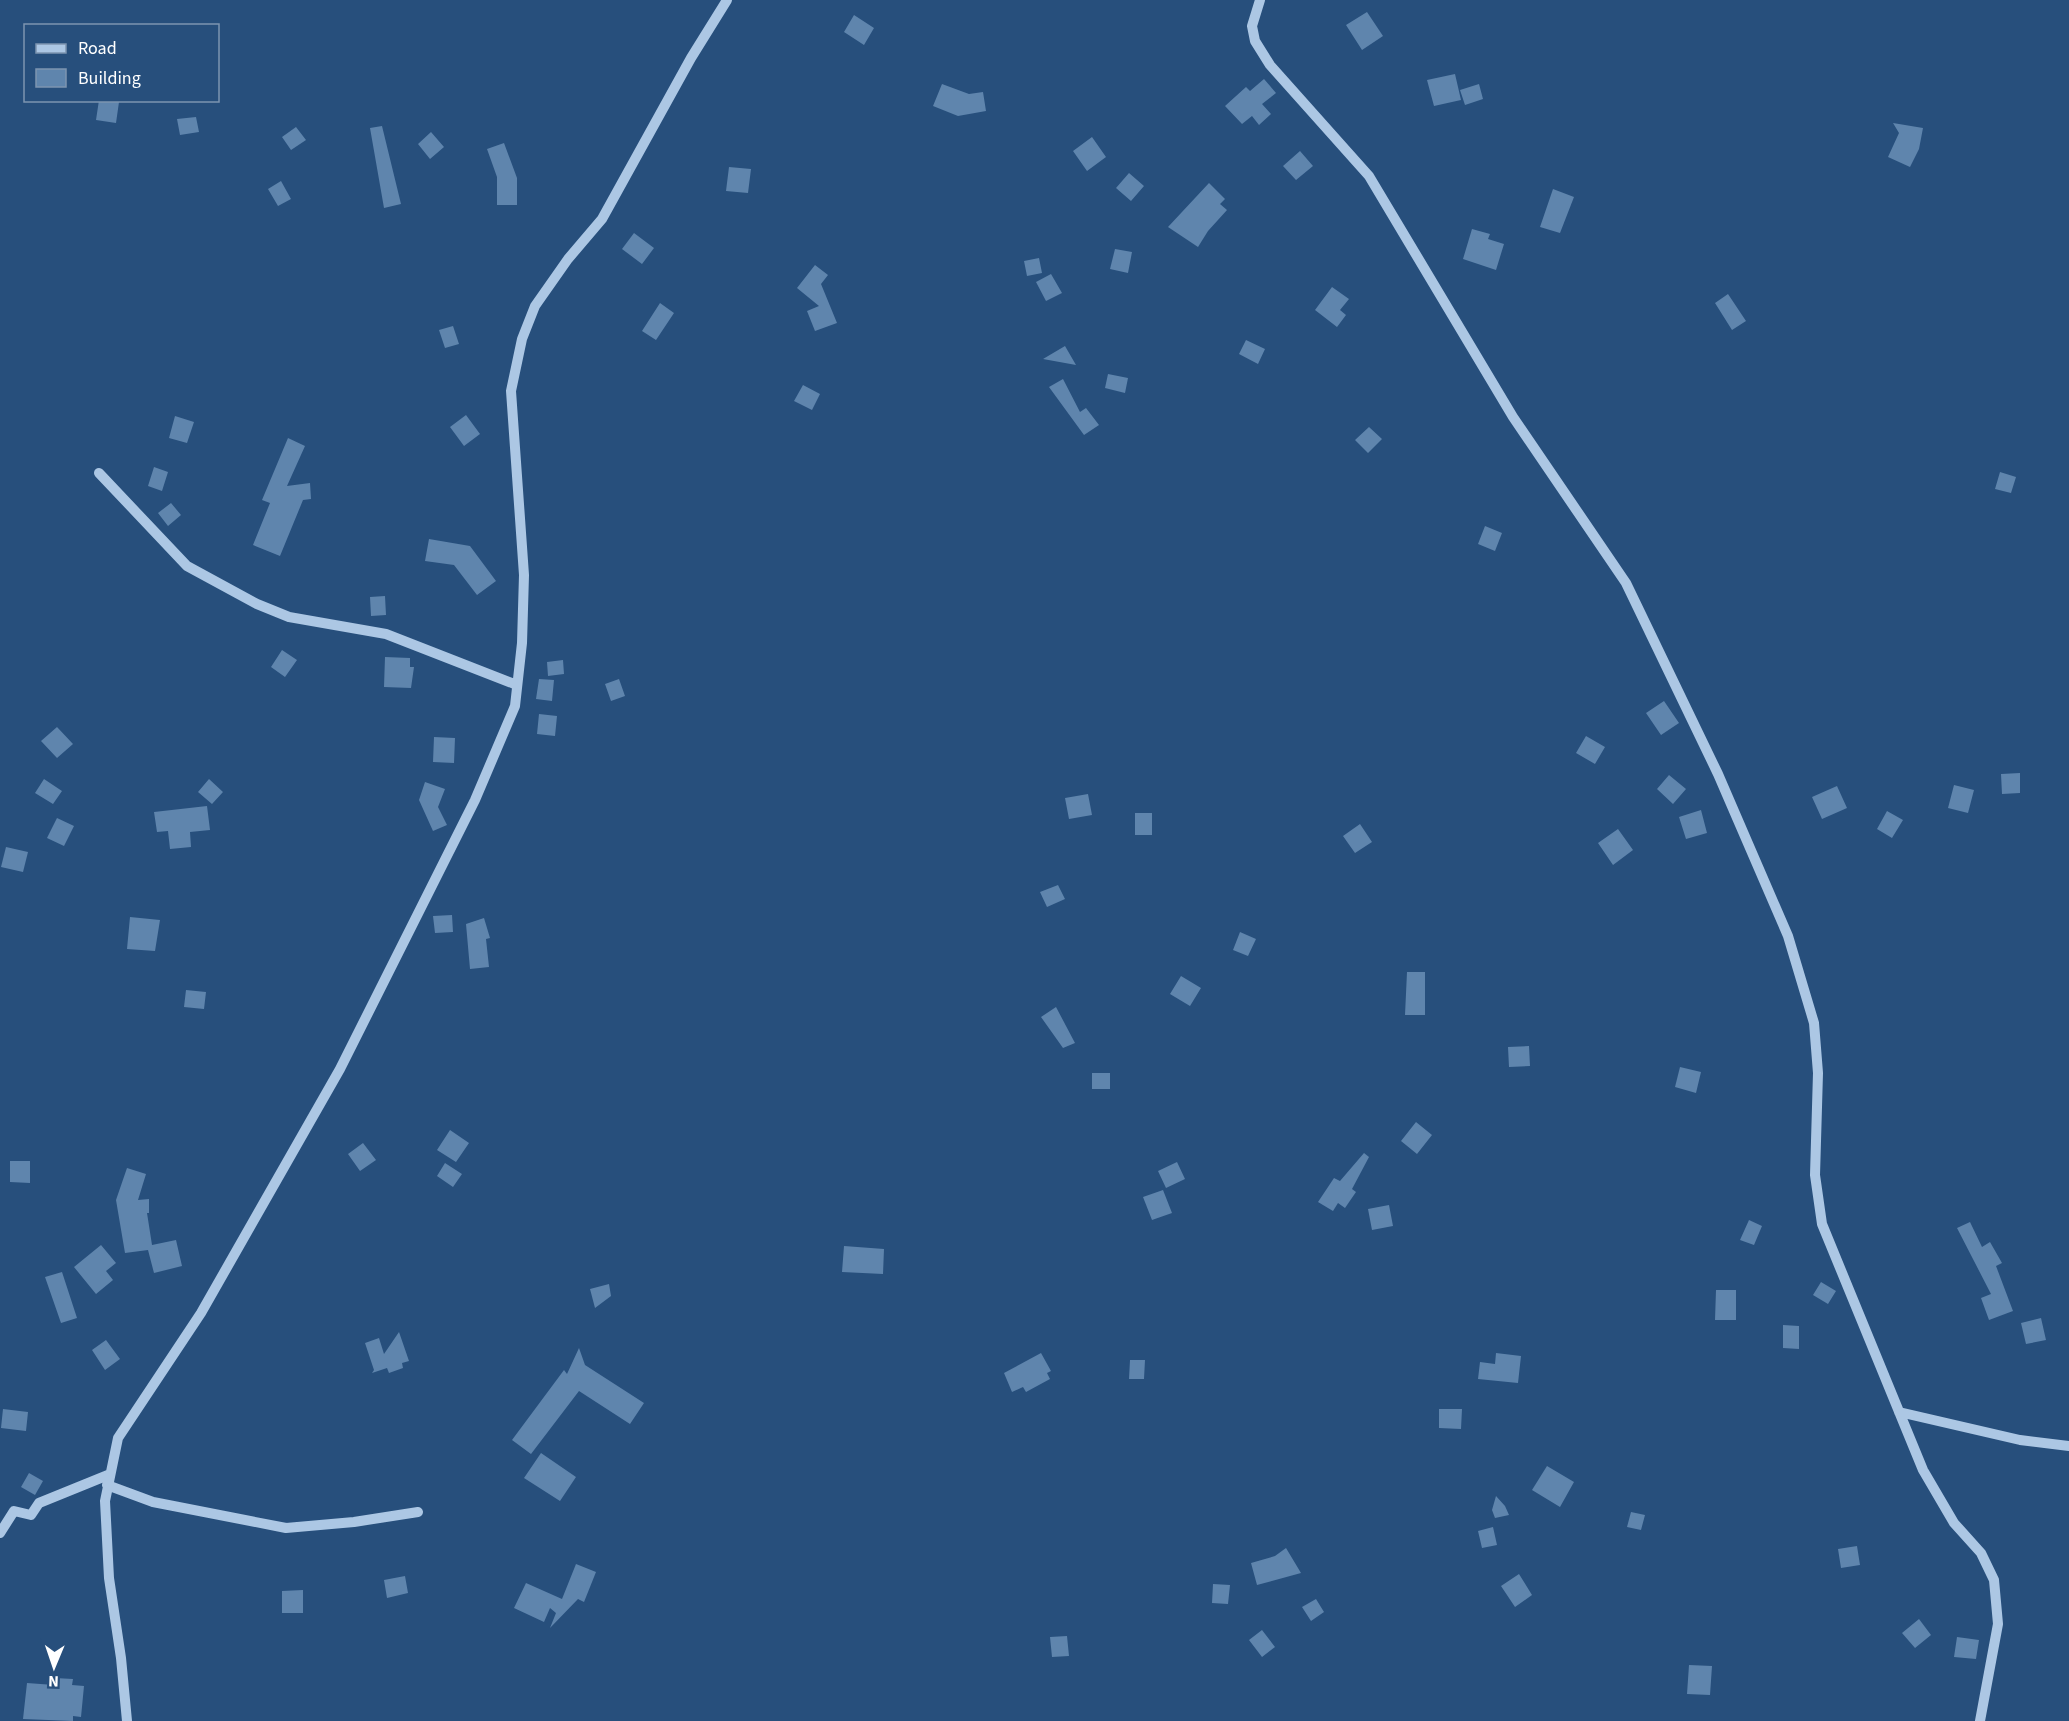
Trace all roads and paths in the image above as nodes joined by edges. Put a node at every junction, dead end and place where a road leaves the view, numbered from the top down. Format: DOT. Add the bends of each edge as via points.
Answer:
graph roads {
  1 [pos="726,0"];
  2 [pos="1260,0"];
  3 [pos="99,473"];
  4 [pos="517,685"];
  5 [pos="1899,1412"];
  6 [pos="2069,1446"];
  7 [pos="108,1480"];
  8 [pos="418,1512"];
  9 [pos="0,1533"];
  10 [pos="127,1721"];
  11 [pos="1980,1721"];
  1 -- 4 [label="street" via="602,219 535,306 522,339 511,390 524,574"];
  2 -- 5 [label="street" via="1252,26 1255,41 1270,65 1369,176 1513,417 1626,583 1718,774 1788,936 1814,1023 1818,1073 1815,1175 1822,1224"];
  3 -- 4 [label="street" via="187,566 257,604 289,617 386,634"];
  4 -- 7 [label="street" via="515,706 475,800 340,1069 201,1313 118,1438"];
  5 -- 6 [label="street" via="2020,1440"];
  5 -- 11 [label="street" via="1923,1470 1954,1523 1981,1553 1994,1580 1998,1624"];
  7 -- 8 [label="street" via="153,1502 286,1527"];
  7 -- 9 [label="street" via="39,1503 31,1515 14,1511"];
  7 -- 10 [label="street" via="105,1501 109,1578"];
}
